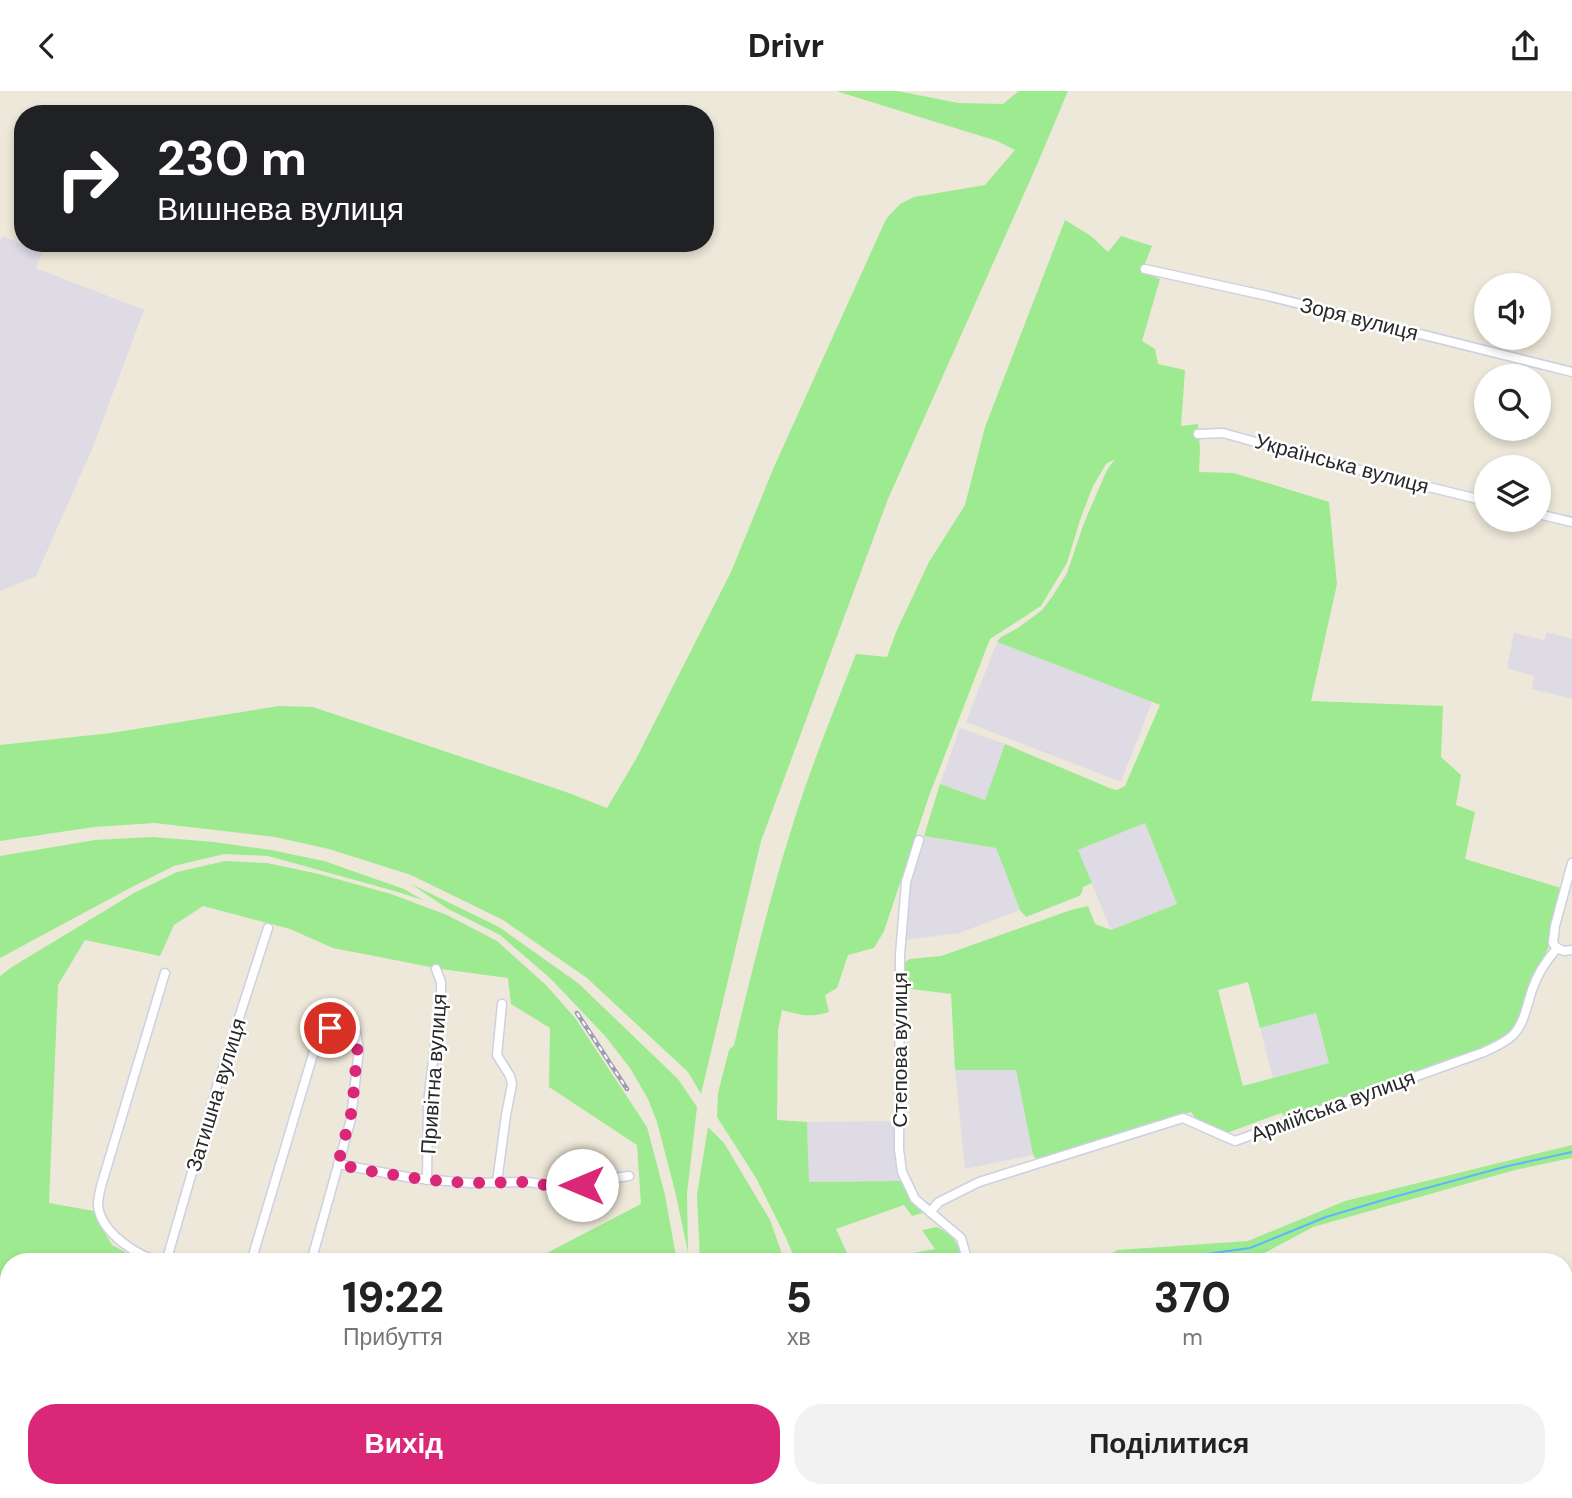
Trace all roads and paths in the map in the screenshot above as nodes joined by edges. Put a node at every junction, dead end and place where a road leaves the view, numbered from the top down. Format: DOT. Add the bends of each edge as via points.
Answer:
graph roads {
  1 [pos="1145,269"];
  2 [pos="1572,372"];
  3 [pos="1198,434"];
  4 [pos="1474,498"];
  5 [pos="1551,517"];
  6 [pos="1572,522"];
  7 [pos="919,840"];
  8 [pos="1572,863"];
  9 [pos="268,928"];
  10 [pos="1557,948"];
  11 [pos="1572,950"];
  12 [pos="436,969"];
  13 [pos="165,972"];
  14 [pos="502,1004"];
  15 [pos="338,1164"];
  16 [pos="629,1176"];
  17 [pos="427,1180"];
  18 [pos="497,1182"];
  19 [pos="930,1212"];
  20 [pos="140,1253"];
  21 [pos="169,1253"];
  22 [pos="254,1253"];
  23 [pos="313,1253"];
  24 [pos="965,1253"];
  1 -- 2 [label="street, Зоря вулиця"];
  3 -- 4 [label="street, Українська вулиця" via="1223,433"];
  5 -- 6 [label="street"];
  7 -- 19 [label="street, Степова вулиця" via="906,882 900,955 899,1149 902,1172 915,1199"];
  8 -- 10 [label="street" via="1555,926 1553,943"];
  9 -- 21 [label="street, Затишна вулиця"];
  10 -- 11 [label="street"];
  10 -- 19 [label="street, Армійська вулиця" via="1546,961 1516,1032 1484,1052 1235,1141 1184,1118 979,1182 939,1202"];
  12 -- 17 [label="street, Привітна вулиця" via="441,994 428,1103"];
  13 -- 20 [label="street" via="98,1205 104,1223 117,1238"];
  14 -- 18 [label="street" via="497,1055 512,1084"];
  15 -- 17 [label="street"];
  15 -- 22 [label="street" via="352,1110 359,1049 356,1033 330,1028 320,1034"];
  15 -- 23 [label="street"];
  16 -- 18 [label="street" via="557,1187"];
  17 -- 18 [label="street"];
  19 -- 24 [label="street, Степова вулиця" via="961,1238"];
}
